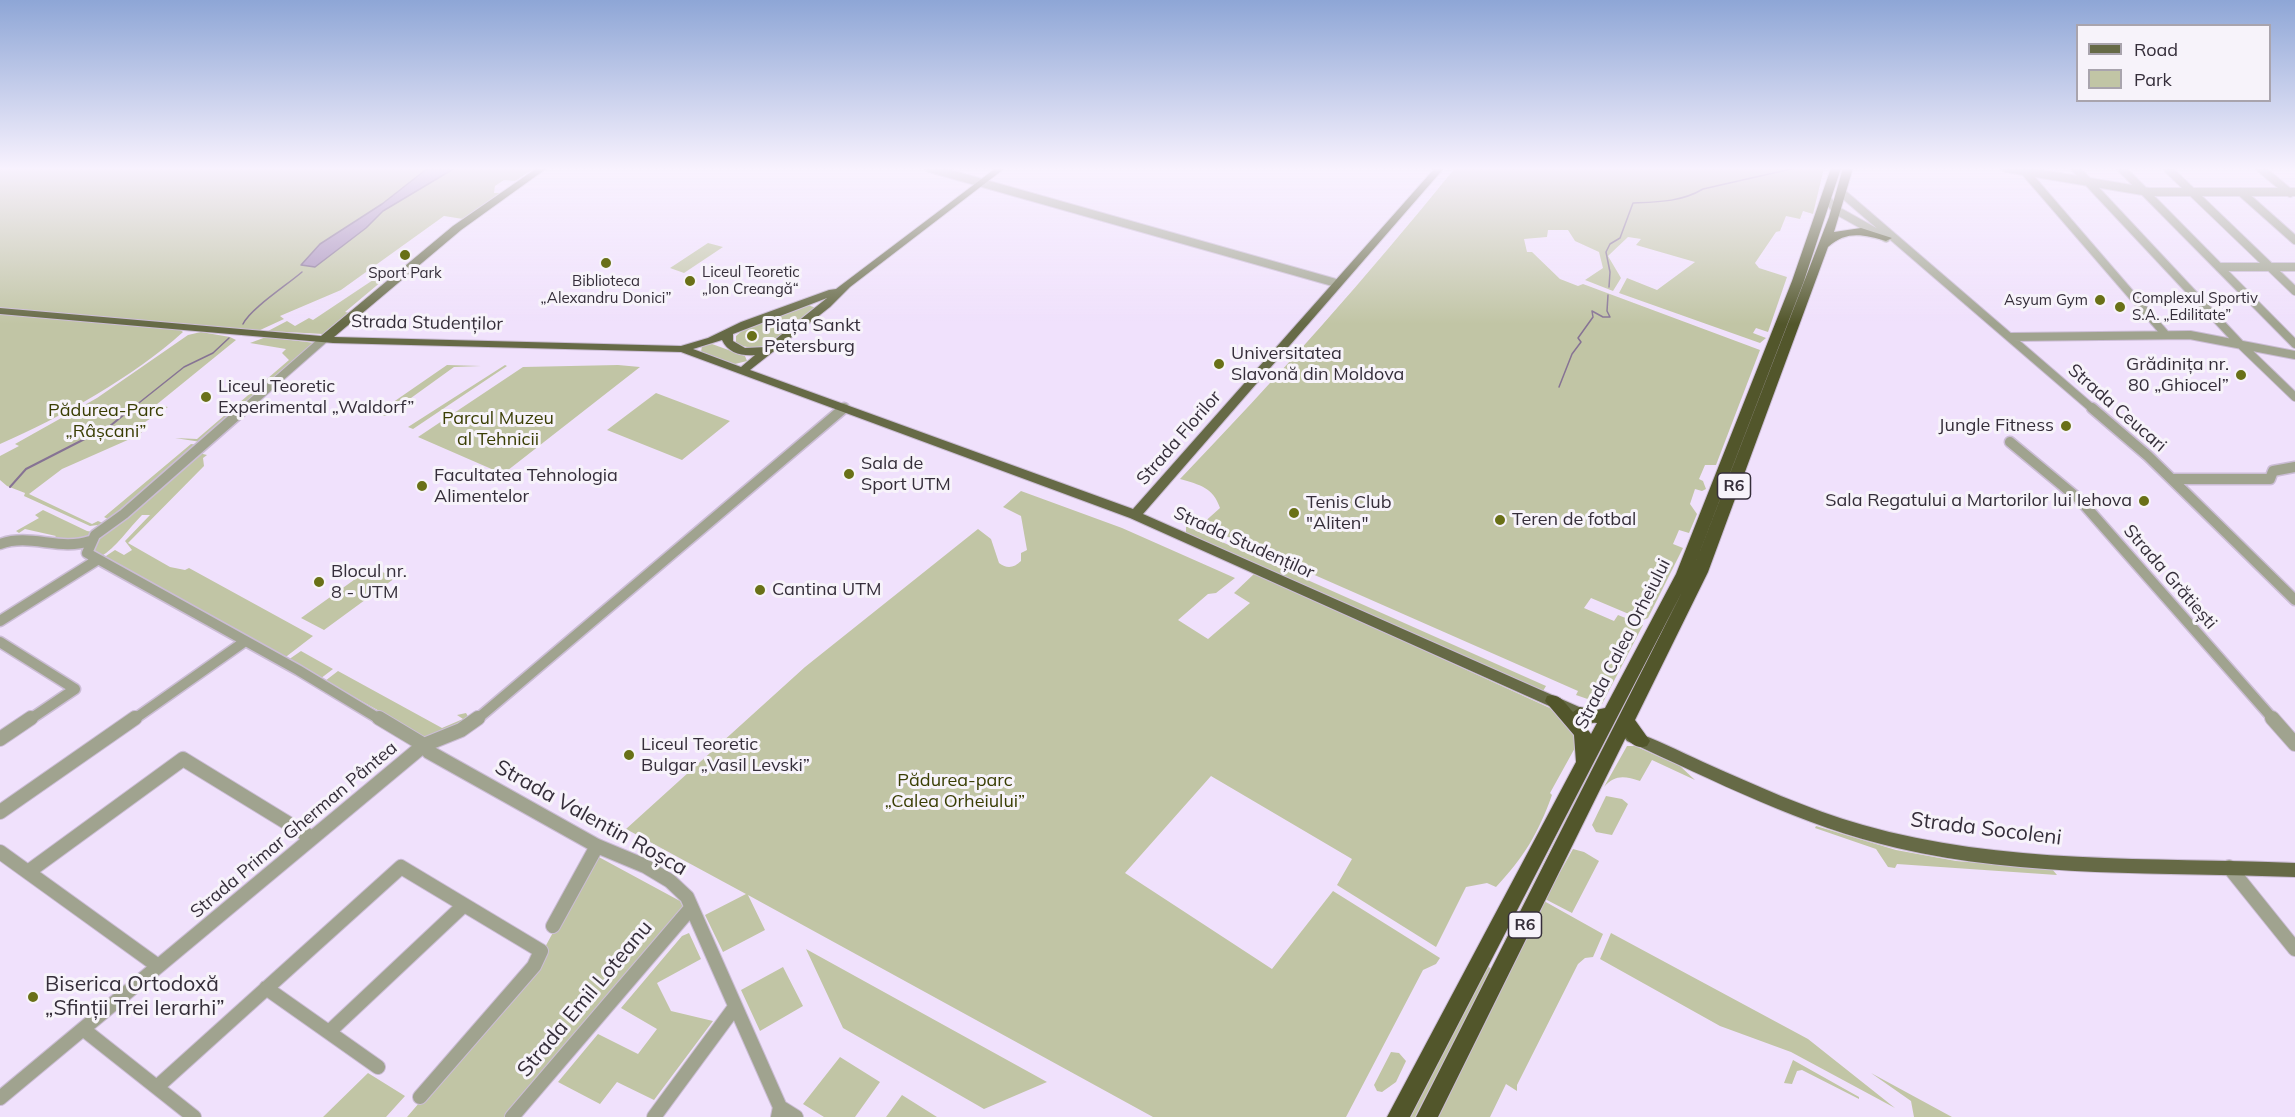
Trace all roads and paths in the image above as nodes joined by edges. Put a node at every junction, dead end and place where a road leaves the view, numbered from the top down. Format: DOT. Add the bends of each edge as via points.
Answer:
graph roads {
  1 [pos="468,220"];
  2 [pos="932,220"];
  3 [pos="1113,220"];
  4 [pos="1393,220"];
  5 [pos="1823,220"];
  6 [pos="1831,220"];
  7 [pos="1854,220"];
  8 [pos="1873,220"];
  9 [pos="2069,220"];
  10 [pos="2125,220"];
  11 [pos="2173,220"];
  12 [pos="2222,220"];
  13 [pos="2273,220"];
  14 [pos="1886,238"];
  15 [pos="2295,240"];
  16 [pos="1819,246"];
  17 [pos="1908,251"];
  18 [pos="2219,267"];
  19 [pos="2270,267"];
  20 [pos="2295,267"];
  21 [pos="1336,283"];
  22 [pos="846,285"];
  23 [pos="2295,291"];
  24 [pos="808,302"];
  25 [pos="819,310"];
  26 [pos="0,311"];
  27 [pos="728,332"];
  28 [pos="2166,335"];
  29 [pos="2010,336"];
  30 [pos="324,339"];
  31 [pos="2240,344"];
  32 [pos="2295,344"];
  33 [pos="682,349"];
  34 [pos="768,350"];
  35 [pos="2295,355"];
  36 [pos="742,371"];
  37 [pos="2295,397"];
  38 [pos="844,408"];
  39 [pos="2010,442"];
  40 [pos="2295,467"];
  41 [pos="2172,479"];
  42 [pos="1135,516"];
  43 [pos="90,541"];
  44 [pos="0,544"];
  45 [pos="97,560"];
  46 [pos="2295,600"];
  47 [pos="0,621"];
  48 [pos="0,642"];
  49 [pos="244,642"];
  50 [pos="1553,701"];
  51 [pos="1580,714"];
  52 [pos="1616,723"];
  53 [pos="0,739"];
  54 [pos="1641,741"];
  55 [pos="2295,744"];
  56 [pos="424,745"];
  57 [pos="1584,767"];
  58 [pos="0,812"];
  59 [pos="312,838"];
  60 [pos="597,846"];
  61 [pos="0,852"];
  62 [pos="2229,867"];
  63 [pos="2295,870"];
  64 [pos="28,873"];
  65 [pos="463,906"];
  66 [pos="691,908"];
  67 [pos="553,926"];
  68 [pos="2295,949"];
  69 [pos="1487,951"];
  70 [pos="1506,961"];
  71 [pos="158,966"];
  72 [pos="266,988"];
  73 [pos="735,1007"];
  74 [pos="83,1029"];
  75 [pos="329,1032"];
  76 [pos="378,1067"];
  77 [pos="157,1087"];
  78 [pos="0,1097"];
  79 [pos="420,1097"];
  80 [pos="779,1112"];
  81 [pos="194,1117"];
  82 [pos="512,1117"];
  83 [pos="654,1117"];
  84 [pos="796,1117"];
  85 [pos="1398,1117"];
  86 [pos="1427,1117"];
  1 -- 30 [label="main road"];
  2 -- 22 [label="main road"];
  3 -- 21 [label="street"];
  4 -- 21 [label="main road, Strada Florilor"];
  5 -- 16 [label="highway, Strada Calea Orheiului / R6"];
  6 -- 16 [label="highway, Strada Calea Orheiului / R6"];
  7 -- 14 [label="street, Strada Ceucari"];
  8 -- 17 [label="street, Strada Ceucari"];
  9 -- 28 [label="street"];
  10 -- 31 [label="street"];
  11 -- 18 [label="street"];
  12 -- 19 [label="street"];
  13 -- 15 [label="street"];
  14 -- 16 [label="highway" via="1865,232 1843,232"];
  14 -- 17 [label="street, Strada Ceucari"];
  16 -- 52 [label="highway, Strada Calea Orheiului / R6" via="1726,485"];
  17 -- 29 [label="street, Strada Ceucari"];
  18 -- 19 [label="street"];
  18 -- 32 [label="street"];
  19 -- 20 [label="street"];
  19 -- 23 [label="street"];
  21 -- 42 [label="main road, Strada Florilor"];
  22 -- 24 [label="main road"];
  22 -- 25 [label="main road"];
  24 -- 25 [label="main road" via="817,304"];
  24 -- 27 [label="main road"];
  25 -- 34 [label="main road"];
  26 -- 30 [label="main road, Strada Studenților"];
  27 -- 33 [label="main road"];
  27 -- 34 [label="main road" via="727,341 734,349"];
  28 -- 29 [label="street"];
  28 -- 31 [label="street"];
  29 -- 41 [label="street, Strada Ceucari"];
  30 -- 33 [label="main road, Strada Studenților"];
  30 -- 43 [label="street"];
  31 -- 35 [label="street"];
  31 -- 37 [label="street"];
  33 -- 36 [label="main road, Strada Studenților"];
  34 -- 36 [label="main road"];
  36 -- 38 [label="main road, Strada Studenților"];
  38 -- 42 [label="main road, Strada Studenților"];
  38 -- 56 [label="street" via="480,717 450,736"];
  39 -- 55 [label="street, Strada Grătiești" via="2080,500"];
  40 -- 41 [label="street" via="2273,471 2270,479"];
  41 -- 46 [label="street, Strada Ceucari"];
  42 -- 50 [label="main road, Strada Studenților"];
  43 -- 44 [label="street" via="70,548 17,538"];
  43 -- 45 [label="street" via="87,553"];
  45 -- 47 [label="street"];
  45 -- 49 [label="street, Strada Primar Gherman Pântea"];
  48 -- 53 [label="street" via="75,689"];
  49 -- 56 [label="street, Strada Primar Gherman Pântea"];
  49 -- 58 [label="street"];
  50 -- 51 [label="main road, Strada Studenților"];
  50 -- 57 [label="highway" via="1582,733"];
  51 -- 52 [label="highway"];
  52 -- 54 [label="highway"];
  52 -- 57 [label="highway, Strada Calea Orheiului / R6"];
  52 -- 70 [label="highway, Strada Calea Orheiului / R6"];
  54 -- 62 [label="main road, Strada Socoleni" via="1801,812 1898,841 1991,856"];
  56 -- 59 [label="street, Strada Primar Gherman Pântea"];
  56 -- 60 [label="street, Strada Valentin Roșca" via="429,752"];
  57 -- 69 [label="highway, Strada Calea Orheiului / R6"];
  59 -- 64 [label="street" via="183,759"];
  59 -- 71 [label="street, Strada Primar Gherman Pântea"];
  60 -- 66 [label="street, Strada Valentin Roșca" via="679,886"];
  60 -- 67 [label="street"];
  61 -- 64 [label="street"];
  62 -- 63 [label="main road, Strada Socoleni"];
  62 -- 68 [label="street"];
  64 -- 71 [label="street"];
  65 -- 72 [label="street" via="401,867"];
  65 -- 75 [label="street"];
  65 -- 79 [label="street" via="541,951 534,966"];
  66 -- 73 [label="street, Strada Valentin Roșca"];
  66 -- 82 [label="street, Strada Emil Loteanu"];
  69 -- 70 [label="highway"];
  69 -- 85 [label="highway, Strada Calea Orheiului / R6"];
  70 -- 86 [label="highway, Strada Calea Orheiului / R6"];
  71 -- 74 [label="street, Strada Primar Gherman Pântea"];
  72 -- 75 [label="street"];
  72 -- 77 [label="street"];
  73 -- 80 [label="street, Strada Valentin Roșca"];
  73 -- 83 [label="street"];
  74 -- 77 [label="street"];
  74 -- 78 [label="street, Strada Primar Gherman Pântea"];
  75 -- 76 [label="street"];
  77 -- 81 [label="street"];
  80 -- 84 [label="street"];
}
